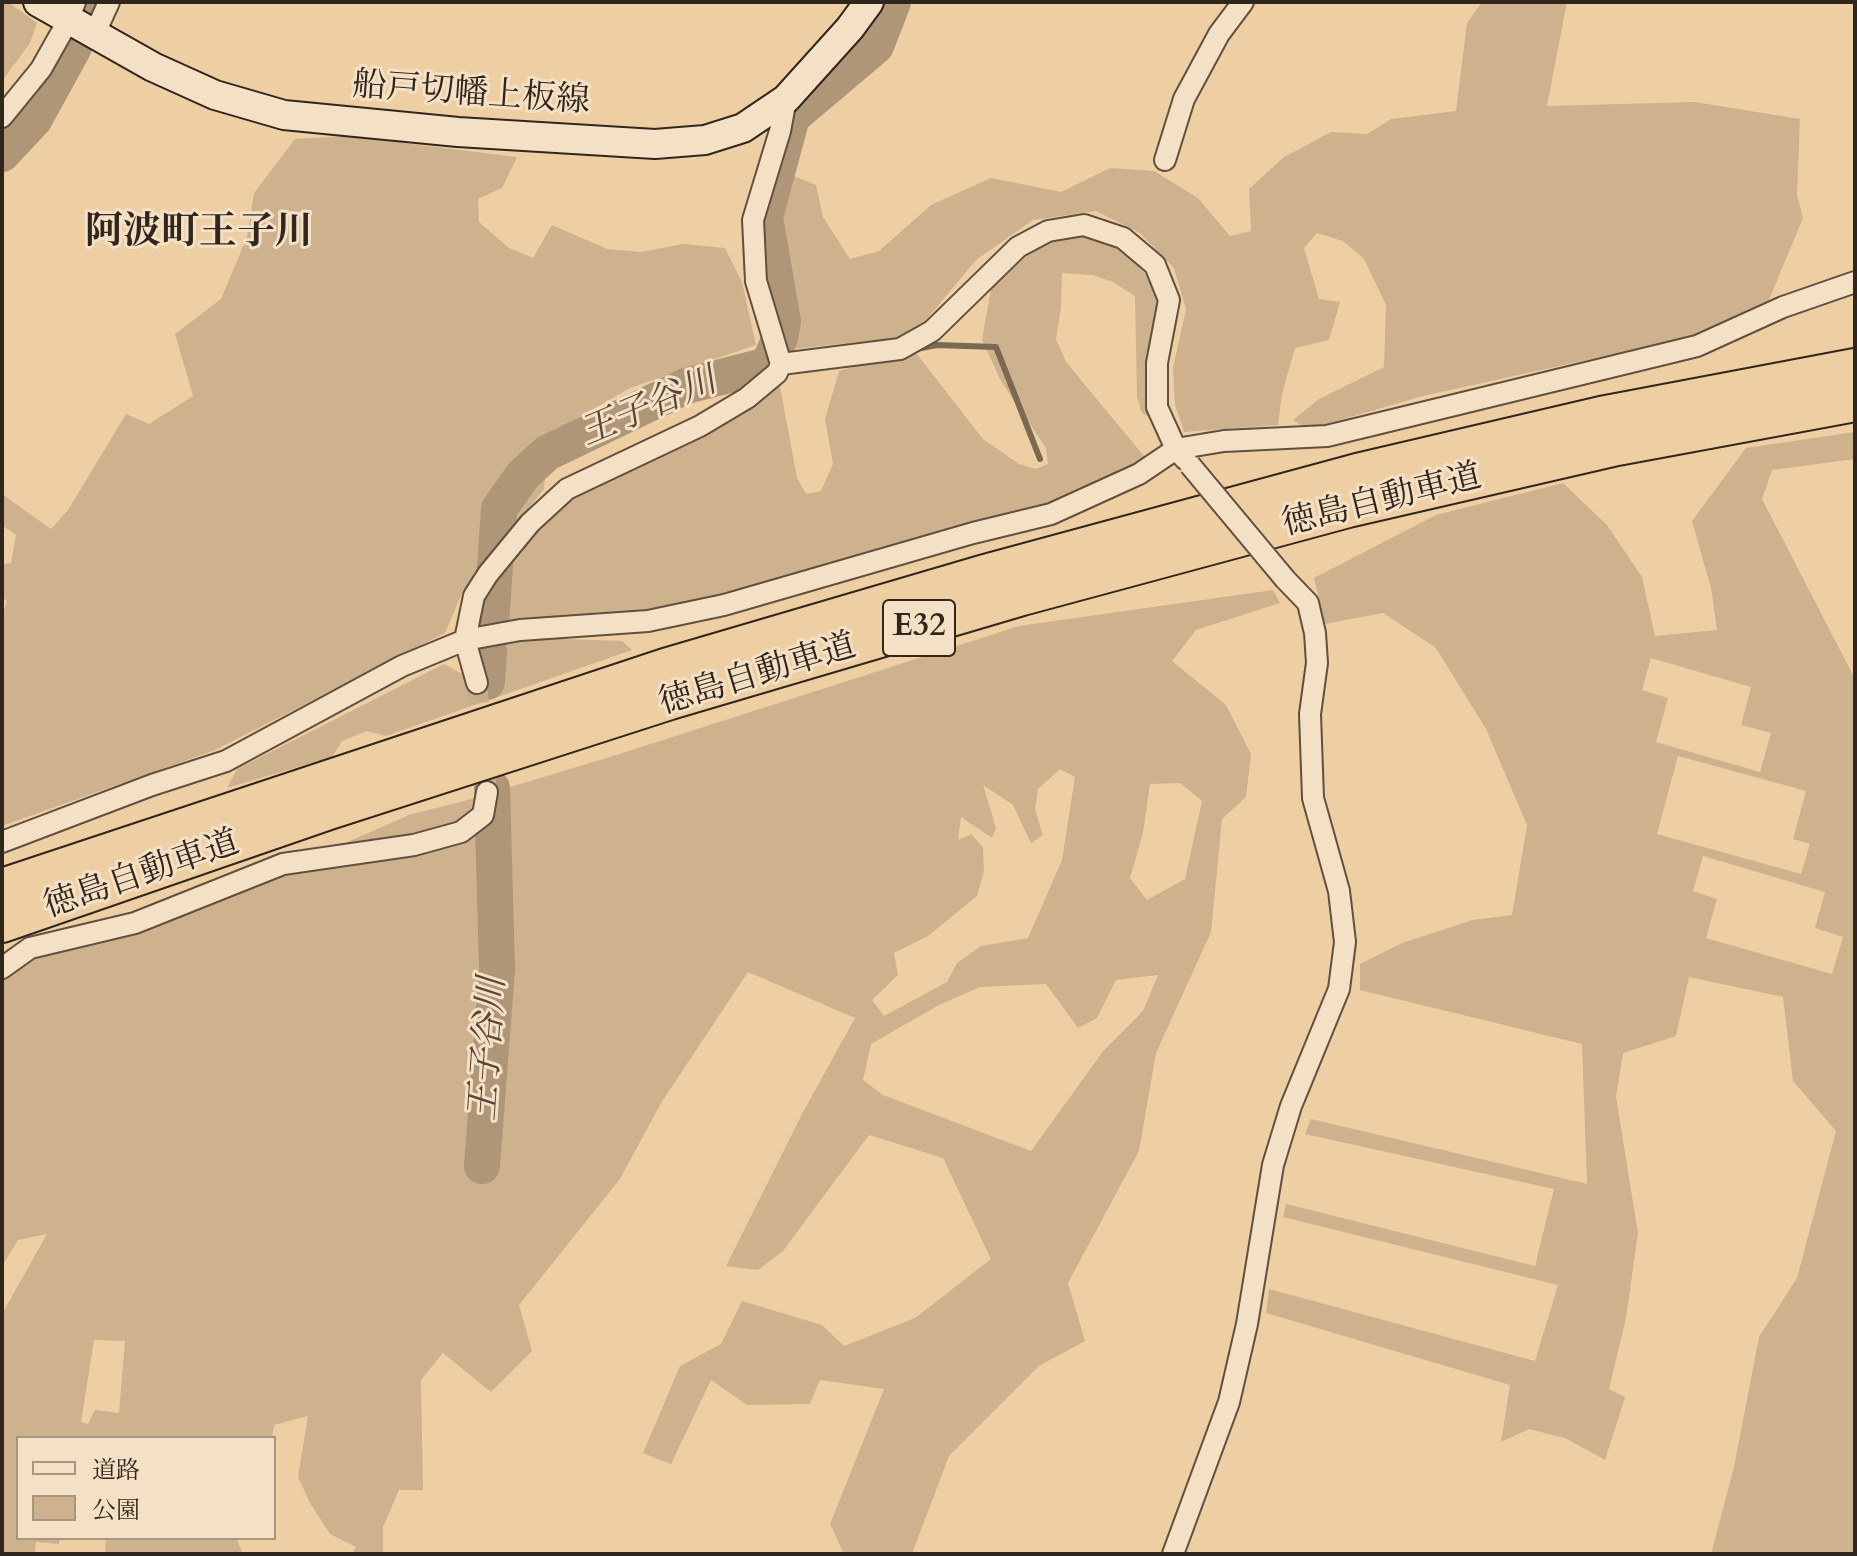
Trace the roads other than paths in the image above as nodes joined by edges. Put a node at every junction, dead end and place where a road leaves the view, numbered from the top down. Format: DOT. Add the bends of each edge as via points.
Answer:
graph roads {
  1 [pos="38,2"];
  2 [pos="109,2"];
  3 [pos="869,2"];
  4 [pos="1243,2"];
  5 [pos="80,23"];
  6 [pos="786,99"];
  7 [pos="2,117"];
  8 [pos="1165,160"];
  9 [pos="1855,282"];
  10 [pos="778,359"];
  11 [pos="1855,367"];
  12 [pos="1855,403"];
  13 [pos="1176,449"];
  14 [pos="465,640"];
  15 [pos="477,683"];
  16 [pos="487,792"];
  17 [pos="2,842"];
  18 [pos="2,887"];
  19 [pos="2,924"];
  20 [pos="2,968"];
  21 [pos="1173,1554"];
  1 -- 5 [label="main road, 船戸切幡上板線"];
  2 -- 5 [label="street"];
  3 -- 6 [label="main road, 船戸切幡上板線"];
  4 -- 8 [label="street" via="1184,99"];
  5 -- 6 [label="main road, 船戸切幡上板線" via="153,67 215,95 284,115 355,123 655,144 705,140 743,128"];
  5 -- 7 [label="street"];
  6 -- 10 [label="street" via="753,220 756,281"];
  9 -- 13 [label="street" via="1697,346 1327,436"];
  10 -- 13 [label="street" via="900,349 932,331 1018,247 1048,231 1084,225 1123,238 1155,265 1169,300 1157,363 1157,407"];
  10 -- 14 [label="street" via="747,398 567,489 530,523 474,596"];
  11 -- 18 [label="highway, 徳島自動車道 / E32" via="1601,415 1357,472 985,573 665,667"];
  12 -- 19 [label="highway, 徳島自動車道 / E32" via="1617,447 1348,509 1022,597 670,701"];
  13 -- 14 [label="street" via="1139,474 1051,514 724,605 648,621 520,630"];
  13 -- 21 [label="street, bridge" via="1308,603 1317,663 1310,714 1313,798 1339,891 1345,942 1339,989 1273,1165 1229,1402"];
  14 -- 15 [label="street"];
  14 -- 17 [label="street" via="402,666 226,761"];
  16 -- 20 [label="street" via="483,815 461,832 414,845 283,864 135,923 30,948"];
}
